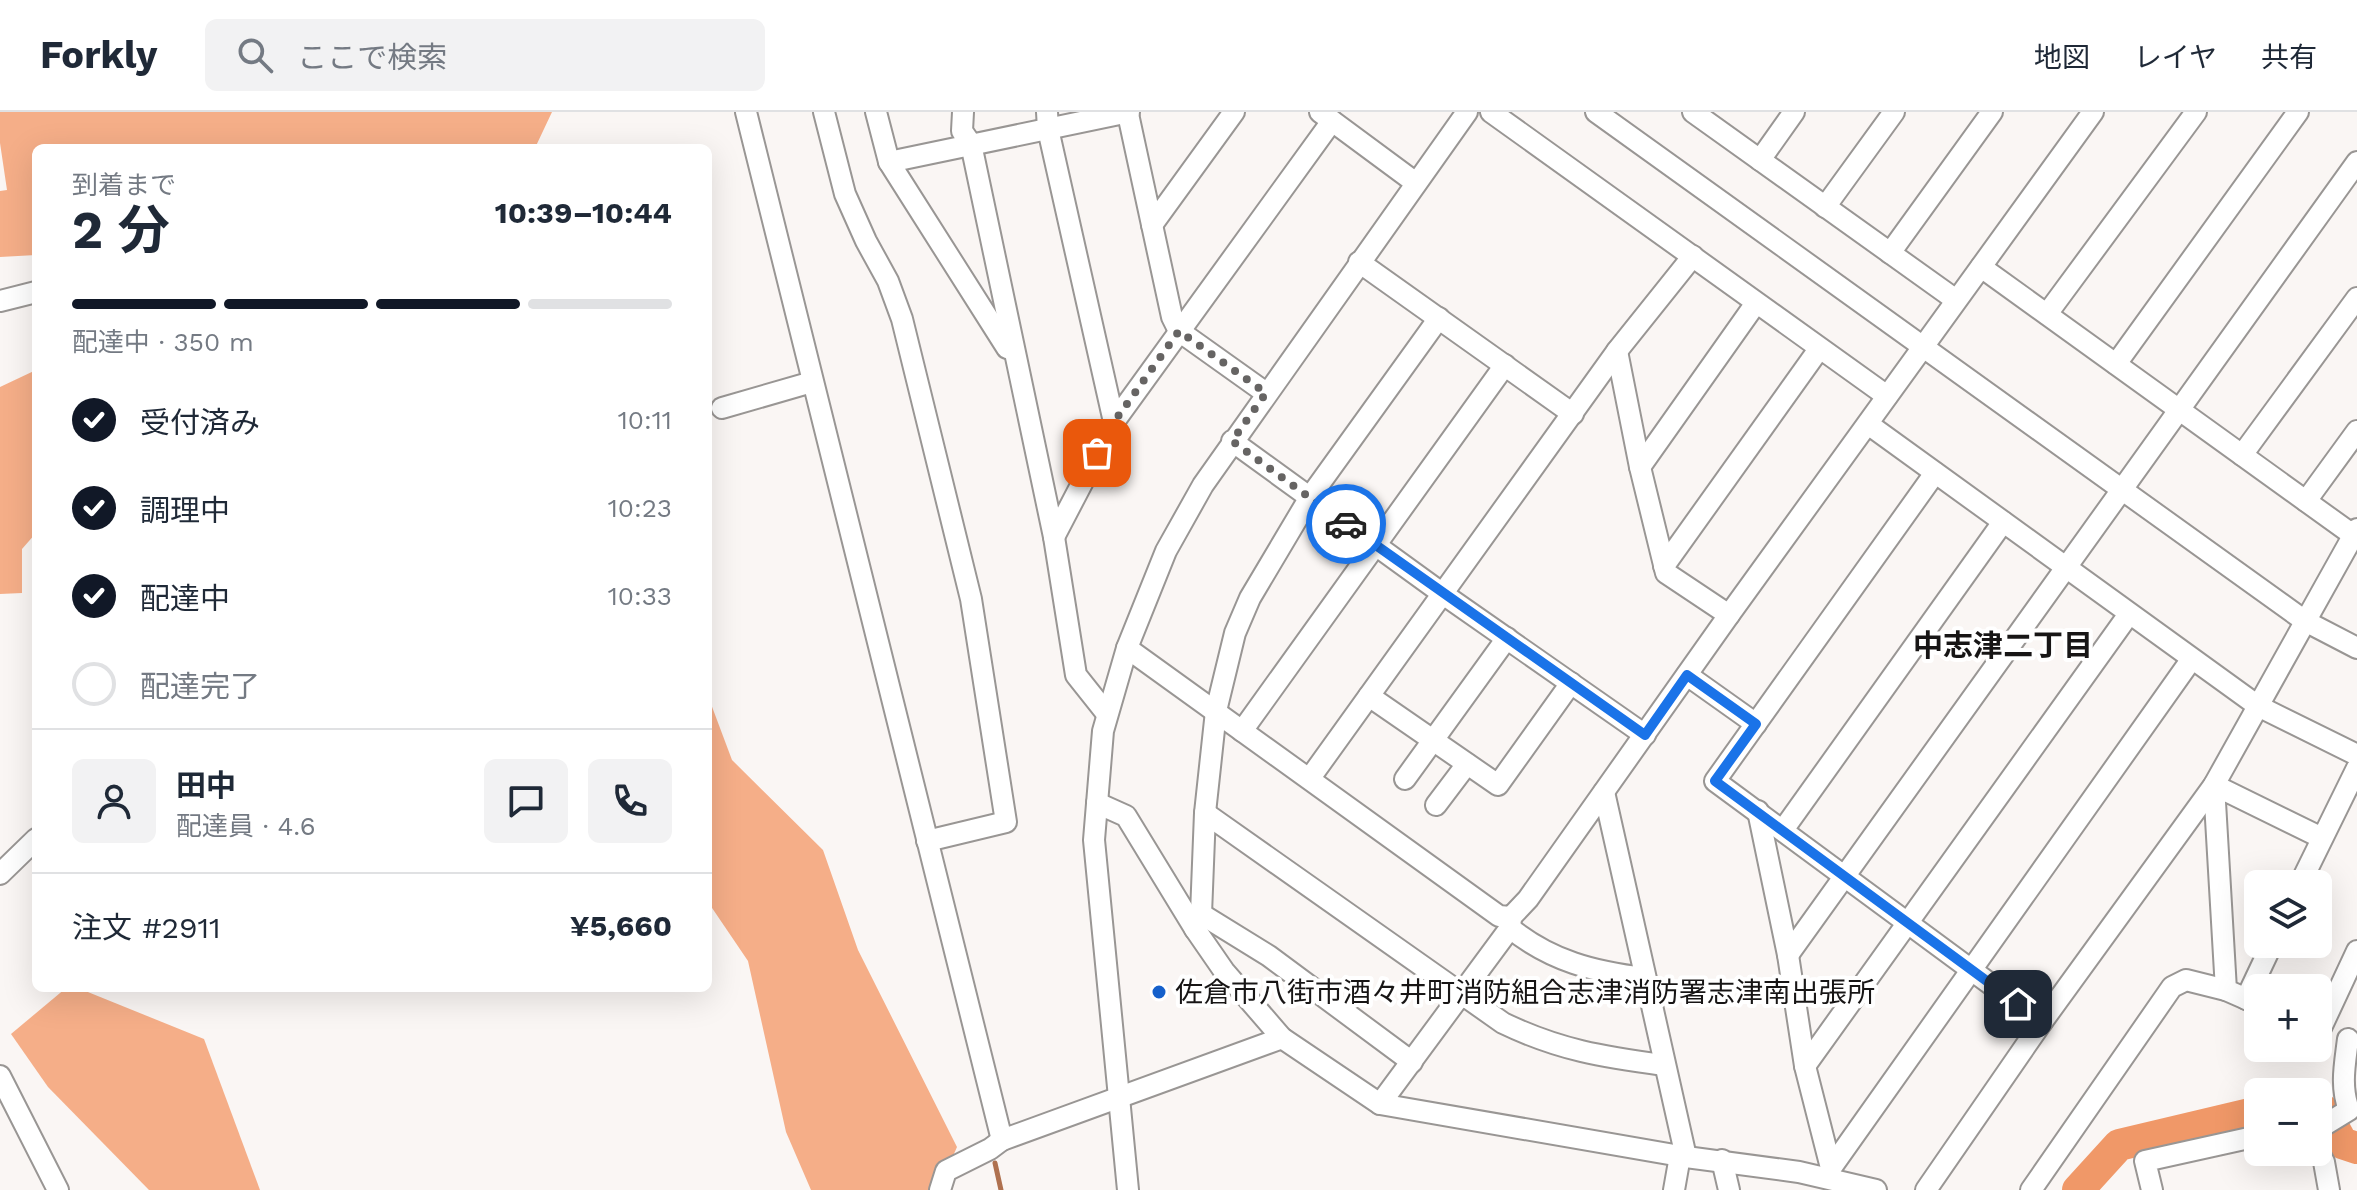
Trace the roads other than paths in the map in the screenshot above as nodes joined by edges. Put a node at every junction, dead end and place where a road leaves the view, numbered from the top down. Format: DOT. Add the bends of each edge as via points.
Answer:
graph roads {
  1 [pos="746,112"];
  2 [pos="824,112"];
  3 [pos="876,112"];
  4 [pos="963,112"];
  5 [pos="1234,112"];
  6 [pos="1467,112"];
  7 [pos="1491,112"];
  8 [pos="1596,112"];
  9 [pos="1693,112"];
  10 [pos="1794,112"];
  11 [pos="1894,112"];
  12 [pos="1992,112"];
  13 [pos="2093,112"];
  14 [pos="2196,112"];
  15 [pos="2298,112"];
  16 [pos="1128,113"];
  17 [pos="1326,117"];
  18 [pos="1048,120"];
  19 [pos="971,144"];
  20 [pos="1760,160"];
  21 [pos="889,162"];
  22 [pos="2357,162"];
  23 [pos="1416,183"];
  24 [pos="1825,207"];
  25 [pos="1152,225"];
  26 [pos="1890,253"];
  27 [pos="1693,256"];
  28 [pos="1359,262"];
  29 [pos="1981,267"];
  30 [pos="32,293"];
  31 [pos="2357,298"];
  32 [pos="1956,300"];
  33 [pos="0,301"];
  34 [pos="1756,303"];
  35 [pos="2047,314"];
  36 [pos="1439,318"];
  37 [pos="1179,331"];
  38 [pos="1924,345"];
  39 [pos="1819,349"];
  40 [pos="1617,351"];
  41 [pos="1015,361"];
  42 [pos="2116,364"];
  43 [pos="1505,365"];
  44 [pos="812,382"];
  45 [pos="1266,393"];
  46 [pos="1887,396"];
  47 [pos="722,408"];
  48 [pos="2179,410"];
  49 [pos="1573,414"];
  50 [pos="1114,422"];
  51 [pos="1868,424"];
  52 [pos="2357,431"];
  53 [pos="1232,441"];
  54 [pos="2242,455"];
  55 [pos="1640,467"];
  56 [pos="1935,473"];
  57 [pos="2120,491"];
  58 [pos="1310,497"];
  59 [pos="2306,501"];
  60 [pos="2003,522"];
  61 [pos="2354,536"];
  62 [pos="1054,537"];
  63 [pos="1376,545"];
  64 [pos="1664,566"];
  65 [pos="2065,567"];
  66 [pos="1443,594"];
  67 [pos="2129,614"];
  68 [pos="1729,615"];
  69 [pos="2305,621"];
  70 [pos="1507,638"];
  71 [pos="1127,648"];
  72 [pos="2357,648"];
  73 [pos="2191,660"];
  74 [pos="1687,675"];
  75 [pos="1571,683"];
  76 [pos="1369,696"];
  77 [pos="2258,706"];
  78 [pos="1216,711"];
  79 [pos="1107,714"];
  80 [pos="1756,724"];
  81 [pos="1242,731"];
  82 [pos="1645,735"];
  83 [pos="1432,740"];
  84 [pos="2357,755"];
  85 [pos="1467,764"];
  86 [pos="2357,768"];
  87 [pos="1310,778"];
  88 [pos="1405,779"];
  89 [pos="2214,785"];
  90 [pos="1604,792"];
  91 [pos="1097,803"];
  92 [pos="1436,805"];
  93 [pos="1758,811"];
  94 [pos="1205,813"];
  95 [pos="1783,830"];
  96 [pos="2322,838"];
  97 [pos="927,841"];
  98 [pos="32,843"];
  99 [pos="2307,870"];
  100 [pos="0,874"];
  101 [pos="1844,875"];
  102 [pos="1198,922"];
  103 [pos="1908,922"];
  104 [pos="1510,923"];
  105 [pos="2357,951"];
  106 [pos="1788,955"];
  107 [pos="1971,970"];
  108 [pos="1645,978"];
  109 [pos="2226,990"];
  110 [pos="1461,994"];
  111 [pos="2244,998"];
  112 [pos="2332,1002"];
  113 [pos="2042,1022"];
  114 [pos="2332,1032"];
  115 [pos="1282,1038"];
  116 [pos="2353,1041"];
  117 [pos="1412,1062"];
  118 [pos="1664,1065"];
  119 [pos="1805,1066"];
  120 [pos="0,1076"];
  121 [pos="1118,1096"];
  122 [pos="1380,1104"];
  123 [pos="2353,1114"];
  124 [pos="2332,1123"];
  125 [pos="2244,1139"];
  126 [pos="1002,1140"];
  127 [pos="1683,1156"];
  128 [pos="1722,1160"];
  129 [pos="2325,1166"];
  130 [pos="1829,1174"];
  131 [pos="1801,1181"];
  132 [pos="58,1190"];
  133 [pos="940,1190"];
  134 [pos="1128,1190"];
  135 [pos="1674,1190"];
  136 [pos="1729,1190"];
  137 [pos="1872,1190"];
  138 [pos="1926,1190"];
  139 [pos="2031,1190"];
  140 [pos="2152,1190"];
  141 [pos="2329,1190"];
  1 -- 44 [label="street"];
  2 -- 97 [label="street" via="845,194 902,319 971,599 1006,822"];
  3 -- 21 [label="street"];
  4 -- 19 [label="street" via="962,131"];
  5 -- 25 [label="street"];
  6 -- 23 [label="street"];
  7 -- 27 [label="street"];
  8 -- 38 [label="street"];
  9 -- 20 [label="street"];
  10 -- 20 [label="street"];
  11 -- 24 [label="street"];
  12 -- 26 [label="street"];
  13 -- 29 [label="street"];
  14 -- 35 [label="street"];
  15 -- 42 [label="street"];
  16 -- 18 [label="street"];
  16 -- 25 [label="street"];
  17 -- 23 [label="street"];
  17 -- 37 [label="street"];
  18 -- 19 [label="street"];
  18 -- 50 [label="street"];
  19 -- 21 [label="street"];
  19 -- 41 [label="street"];
  20 -- 24 [label="street"];
  21 -- 41 [label="street"];
  22 -- 48 [label="street"];
  23 -- 28 [label="street"];
  24 -- 26 [label="street"];
  25 -- 37 [label="street"];
  26 -- 32 [label="street"];
  27 -- 34 [label="street"];
  27 -- 40 [label="street"];
  28 -- 36 [label="street"];
  28 -- 45 [label="street"];
  29 -- 32 [label="street"];
  29 -- 35 [label="street"];
  30 -- 33 [label="street"];
  31 -- 54 [label="street"];
  32 -- 38 [label="street"];
  34 -- 39 [label="street"];
  34 -- 55 [label="street"];
  35 -- 42 [label="street"];
  36 -- 43 [label="street"];
  36 -- 58 [label="street"];
  37 -- 45 [label="street"];
  37 -- 50 [label="street"];
  38 -- 46 [label="street"];
  38 -- 57 [label="street"];
  39 -- 46 [label="street"];
  39 -- 64 [label="street"];
  40 -- 49 [label="street"];
  40 -- 55 [label="street"];
  41 -- 62 [label="street"];
  42 -- 48 [label="street"];
  43 -- 49 [label="street"];
  43 -- 63 [label="street"];
  44 -- 47 [label="street"];
  44 -- 97 [label="street"];
  45 -- 53 [label="street"];
  46 -- 51 [label="street"];
  48 -- 54 [label="street"];
  48 -- 57 [label="street"];
  49 -- 66 [label="street"];
  50 -- 62 [label="street"];
  51 -- 56 [label="street"];
  51 -- 68 [label="street"];
  52 -- 59 [label="street"];
  53 -- 58 [label="street"];
  53 -- 71 [label="street" via="1166,551"];
  54 -- 59 [label="street"];
  55 -- 64 [label="street"];
  56 -- 60 [label="street"];
  56 -- 80 [label="street"];
  57 -- 65 [label="street"];
  57 -- 69 [label="street"];
  58 -- 63 [label="street"];
  58 -- 78 [label="street" via="1250,598 1235,633"];
  59 -- 61 [label="street"];
  60 -- 65 [label="street"];
  60 -- 95 [label="street"];
  61 -- 69 [label="street"];
  62 -- 79 [label="street" via="1076,675"];
  63 -- 66 [label="street"];
  63 -- 81 [label="street"];
  64 -- 68 [label="street" via="1666,573"];
  65 -- 67 [label="street"];
  65 -- 101 [label="street"];
  66 -- 70 [label="street"];
  66 -- 76 [label="street"];
  67 -- 73 [label="street"];
  67 -- 103 [label="street"];
  68 -- 74 [label="street"];
  69 -- 72 [label="street"];
  69 -- 77 [label="street"];
  70 -- 75 [label="street"];
  70 -- 83 [label="street"];
  71 -- 78 [label="street"];
  71 -- 79 [label="street"];
  73 -- 77 [label="street"];
  73 -- 107 [label="street"];
  74 -- 80 [label="street"];
  74 -- 82 [label="street"];
  75 -- 82 [label="street"];
  75 -- 85 [label="street" via="1498,785"];
  76 -- 83 [label="street"];
  76 -- 87 [label="street"];
  77 -- 84 [label="street"];
  77 -- 89 [label="street"];
  78 -- 81 [label="street"];
  78 -- 94 [label="street"];
  79 -- 91 [label="street"];
  80 -- 93 [label="street" via="1715,781"];
  81 -- 87 [label="street"];
  82 -- 90 [label="street"];
  83 -- 85 [label="street"];
  83 -- 88 [label="street"];
  85 -- 92 [label="street"];
  86 -- 96 [label="street"];
  87 -- 104 [label="street"];
  89 -- 96 [label="street"];
  89 -- 109 [label="street"];
  89 -- 113 [label="street"];
  90 -- 104 [label="street"];
  90 -- 108 [label="street"];
  91 -- 102 [label="street" via="1126,816"];
  91 -- 121 [label="street" via="1094,840"];
  93 -- 95 [label="street"];
  93 -- 106 [label="street"];
  94 -- 102 [label="street"];
  94 -- 110 [label="street"];
  95 -- 101 [label="street"];
  96 -- 99 [label="street"];
  97 -- 126 [label="street"];
  98 -- 100 [label="street"];
  101 -- 103 [label="street"];
  101 -- 106 [label="street"];
  102 -- 115 [label="street" via="1224,971"];
  102 -- 117 [label="street" via="1269,956"];
  103 -- 107 [label="street"];
  103 -- 119 [label="street"];
  104 -- 108 [label="street" via="1569,964"];
  104 -- 110 [label="street"];
  105 -- 112 [label="street"];
  106 -- 119 [label="street"];
  107 -- 113 [label="street"];
  107 -- 130 [label="street"];
  108 -- 118 [label="street"];
  109 -- 111 [label="street"];
  109 -- 139 [label="street" via="2186,980 2172,987"];
  110 -- 117 [label="street"];
  110 -- 118 [label="street" via="1537,1039 1572,1051"];
  113 -- 138 [label="street"];
  114 -- 116 [label="street"];
  115 -- 121 [label="street"];
  115 -- 122 [label="street"];
  116 -- 123 [label="street" via="2342,1084"];
  117 -- 122 [label="street"];
  118 -- 127 [label="street"];
  119 -- 130 [label="street"];
  120 -- 132 [label="street"];
  121 -- 126 [label="street"];
  121 -- 134 [label="street"];
  122 -- 127 [label="street"];
  123 -- 124 [label="street"];
  125 -- 140 [label="street" via="2145,1161"];
  126 -- 133 [label="street" via="946,1171"];
  127 -- 128 [label="street"];
  127 -- 135 [label="street"];
  128 -- 131 [label="street"];
  128 -- 136 [label="street"];
  129 -- 141 [label="street"];
  130 -- 131 [label="street"];
  130 -- 137 [label="street"];
}
